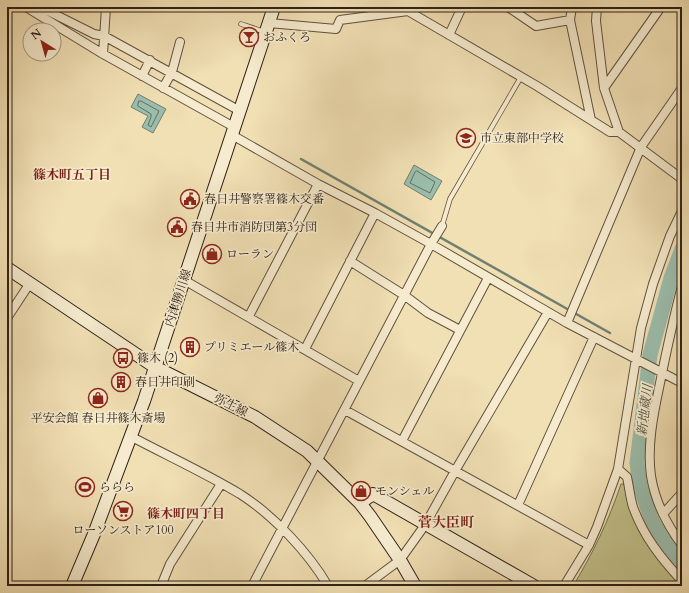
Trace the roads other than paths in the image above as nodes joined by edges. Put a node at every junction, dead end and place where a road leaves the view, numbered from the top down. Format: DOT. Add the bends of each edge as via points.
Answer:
graph roads {
  1 [pos="26,7"];
  2 [pos="106,7"];
  3 [pos="274,7"];
  4 [pos="462,7"];
  5 [pos="508,7"];
  6 [pos="572,7"];
  7 [pos="598,7"];
  8 [pos="661,7"];
  9 [pos="408,9"];
  10 [pos="44,10"];
  11 [pos="570,20"];
  12 [pos="241,24"];
  13 [pos="267,28"];
  14 [pos="104,36"];
  15 [pos="449,36"];
  16 [pos="180,42"];
  17 [pos="103,54"];
  18 [pos="150,60"];
  19 [pos="172,72"];
  20 [pos="142,76"];
  21 [pos="521,77"];
  22 [pos="163,88"];
  23 [pos="604,88"];
  24 [pos="682,88"];
  25 [pos="240,111"];
  26 [pos="591,120"];
  27 [pos="233,131"];
  28 [pos="619,132"];
  29 [pos="641,147"];
  30 [pos="682,179"];
  31 [pos="318,184"];
  32 [pos="682,211"];
  33 [pos="375,213"];
  34 [pos="442,226"];
  35 [pos="431,244"];
  36 [pos="350,261"];
  37 [pos="7,268"];
  38 [pos="488,278"];
  39 [pos="184,280"];
  40 [pos="30,283"];
  41 [pos="682,286"];
  42 [pos="404,295"];
  43 [pos="548,312"];
  44 [pos="570,315"];
  45 [pos="249,316"];
  46 [pos="7,318"];
  47 [pos="460,330"];
  48 [pos="594,338"];
  49 [pos="304,349"];
  50 [pos="638,360"];
  51 [pos="156,367"];
  52 [pos="659,371"];
  53 [pos="359,381"];
  54 [pos="682,383"];
  55 [pos="345,410"];
  56 [pos="132,437"];
  57 [pos="402,441"];
  58 [pos="318,460"];
  59 [pos="618,469"];
  60 [pos="455,471"];
  61 [pos="221,484"];
  62 [pos="682,493"];
  63 [pos="360,503"];
  64 [pos="518,505"];
  65 [pos="663,514"];
  66 [pos="425,525"];
  67 [pos="283,529"];
  68 [pos="589,544"];
  69 [pos="682,545"];
  70 [pos="400,560"];
  71 [pos="682,581"];
  72 [pos="74,586"];
  73 [pos="161,586"];
  74 [pos="252,586"];
  75 [pos="328,586"];
  76 [pos="365,586"];
  77 [pos="415,586"];
  78 [pos="534,586"];
  79 [pos="564,586"];
  1 -- 10 [label="street"];
  2 -- 14 [label="street"];
  3 -- 13 [label="street, 内津勝川線"];
  4 -- 15 [label="street"];
  5 -- 11 [label="street" via="536,26"];
  6 -- 11 [label="street"];
  7 -- 23 [label="street" via="596,21"];
  8 -- 23 [label="street"];
  9 -- 13 [label="street" via="340,20 336,29"];
  9 -- 15 [label="street"];
  10 -- 14 [label="street" via="94,34"];
  10 -- 17 [label="street"];
  11 -- 26 [label="street"];
  12 -- 13 [label="lane"];
  13 -- 25 [label="street, 内津勝川線"];
  14 -- 17 [label="street"];
  14 -- 18 [label="street"];
  15 -- 21 [label="street"];
  16 -- 19 [label="street"];
  17 -- 20 [label="street"];
  18 -- 19 [label="street"];
  18 -- 20 [label="street"];
  19 -- 22 [label="street"];
  19 -- 25 [label="street"];
  20 -- 22 [label="street"];
  21 -- 26 [label="street"];
  21 -- 34 [label="lane" via="450,199"];
  22 -- 27 [label="street"];
  23 -- 28 [label="street"];
  24 -- 29 [label="street"];
  25 -- 27 [label="street, 内津勝川線"];
  26 -- 28 [label="street" via="610,132"];
  27 -- 31 [label="street"];
  27 -- 39 [label="street, 内津勝川線"];
  28 -- 29 [label="street"];
  29 -- 30 [label="street"];
  29 -- 44 [label="street"];
  31 -- 33 [label="street"];
  31 -- 45 [label="street"];
  32 -- 50 [label="street" via="653,284 641,328"];
  33 -- 35 [label="street"];
  33 -- 36 [label="street"];
  34 -- 35 [label="street"];
  35 -- 38 [label="street"];
  35 -- 42 [label="street"];
  36 -- 42 [label="street"];
  36 -- 49 [label="street"];
  37 -- 40 [label="street, 弥生線"];
  38 -- 43 [label="street"];
  38 -- 47 [label="street"];
  39 -- 45 [label="street"];
  39 -- 51 [label="street, 内津勝川線"];
  40 -- 46 [label="street"];
  40 -- 51 [label="street, 弥生線"];
  41 -- 52 [label="street"];
  42 -- 47 [label="street" via="428,314"];
  42 -- 53 [label="street"];
  43 -- 44 [label="street"];
  43 -- 60 [label="street"];
  44 -- 48 [label="street"];
  45 -- 49 [label="street"];
  47 -- 57 [label="street"];
  48 -- 50 [label="street"];
  48 -- 64 [label="street"];
  49 -- 53 [label="street"];
  50 -- 52 [label="street"];
  50 -- 59 [label="street"];
  51 -- 56 [label="street, 内津勝川線"];
  51 -- 58 [label="street, 弥生線" via="256,417"];
  52 -- 54 [label="street"];
  52 -- 65 [label="street" via="650,451 651,476"];
  53 -- 55 [label="street"];
  55 -- 57 [label="street"];
  55 -- 58 [label="street"];
  56 -- 61 [label="street"];
  56 -- 72 [label="street, 内津勝川線"];
  57 -- 60 [label="street"];
  58 -- 63 [label="street, 弥生線"];
  58 -- 67 [label="street"];
  59 -- 68 [label="street"];
  59 -- 71 [label="street" via="627,476 633,505 644,532 661,558"];
  60 -- 64 [label="street"];
  60 -- 66 [label="street"];
  61 -- 67 [label="street" via="240,495"];
  61 -- 73 [label="street" via="170,564"];
  62 -- 65 [label="street"];
  63 -- 66 [label="street" via="373,494"];
  63 -- 70 [label="street, 弥生線"];
  64 -- 68 [label="street"];
  65 -- 69 [label="street"];
  66 -- 70 [label="street"];
  66 -- 78 [label="street"];
  67 -- 74 [label="street"];
  67 -- 75 [label="street" via="301,548"];
  68 -- 79 [label="street"];
  70 -- 76 [label="street"];
  70 -- 77 [label="street, 弥生線"];
}
